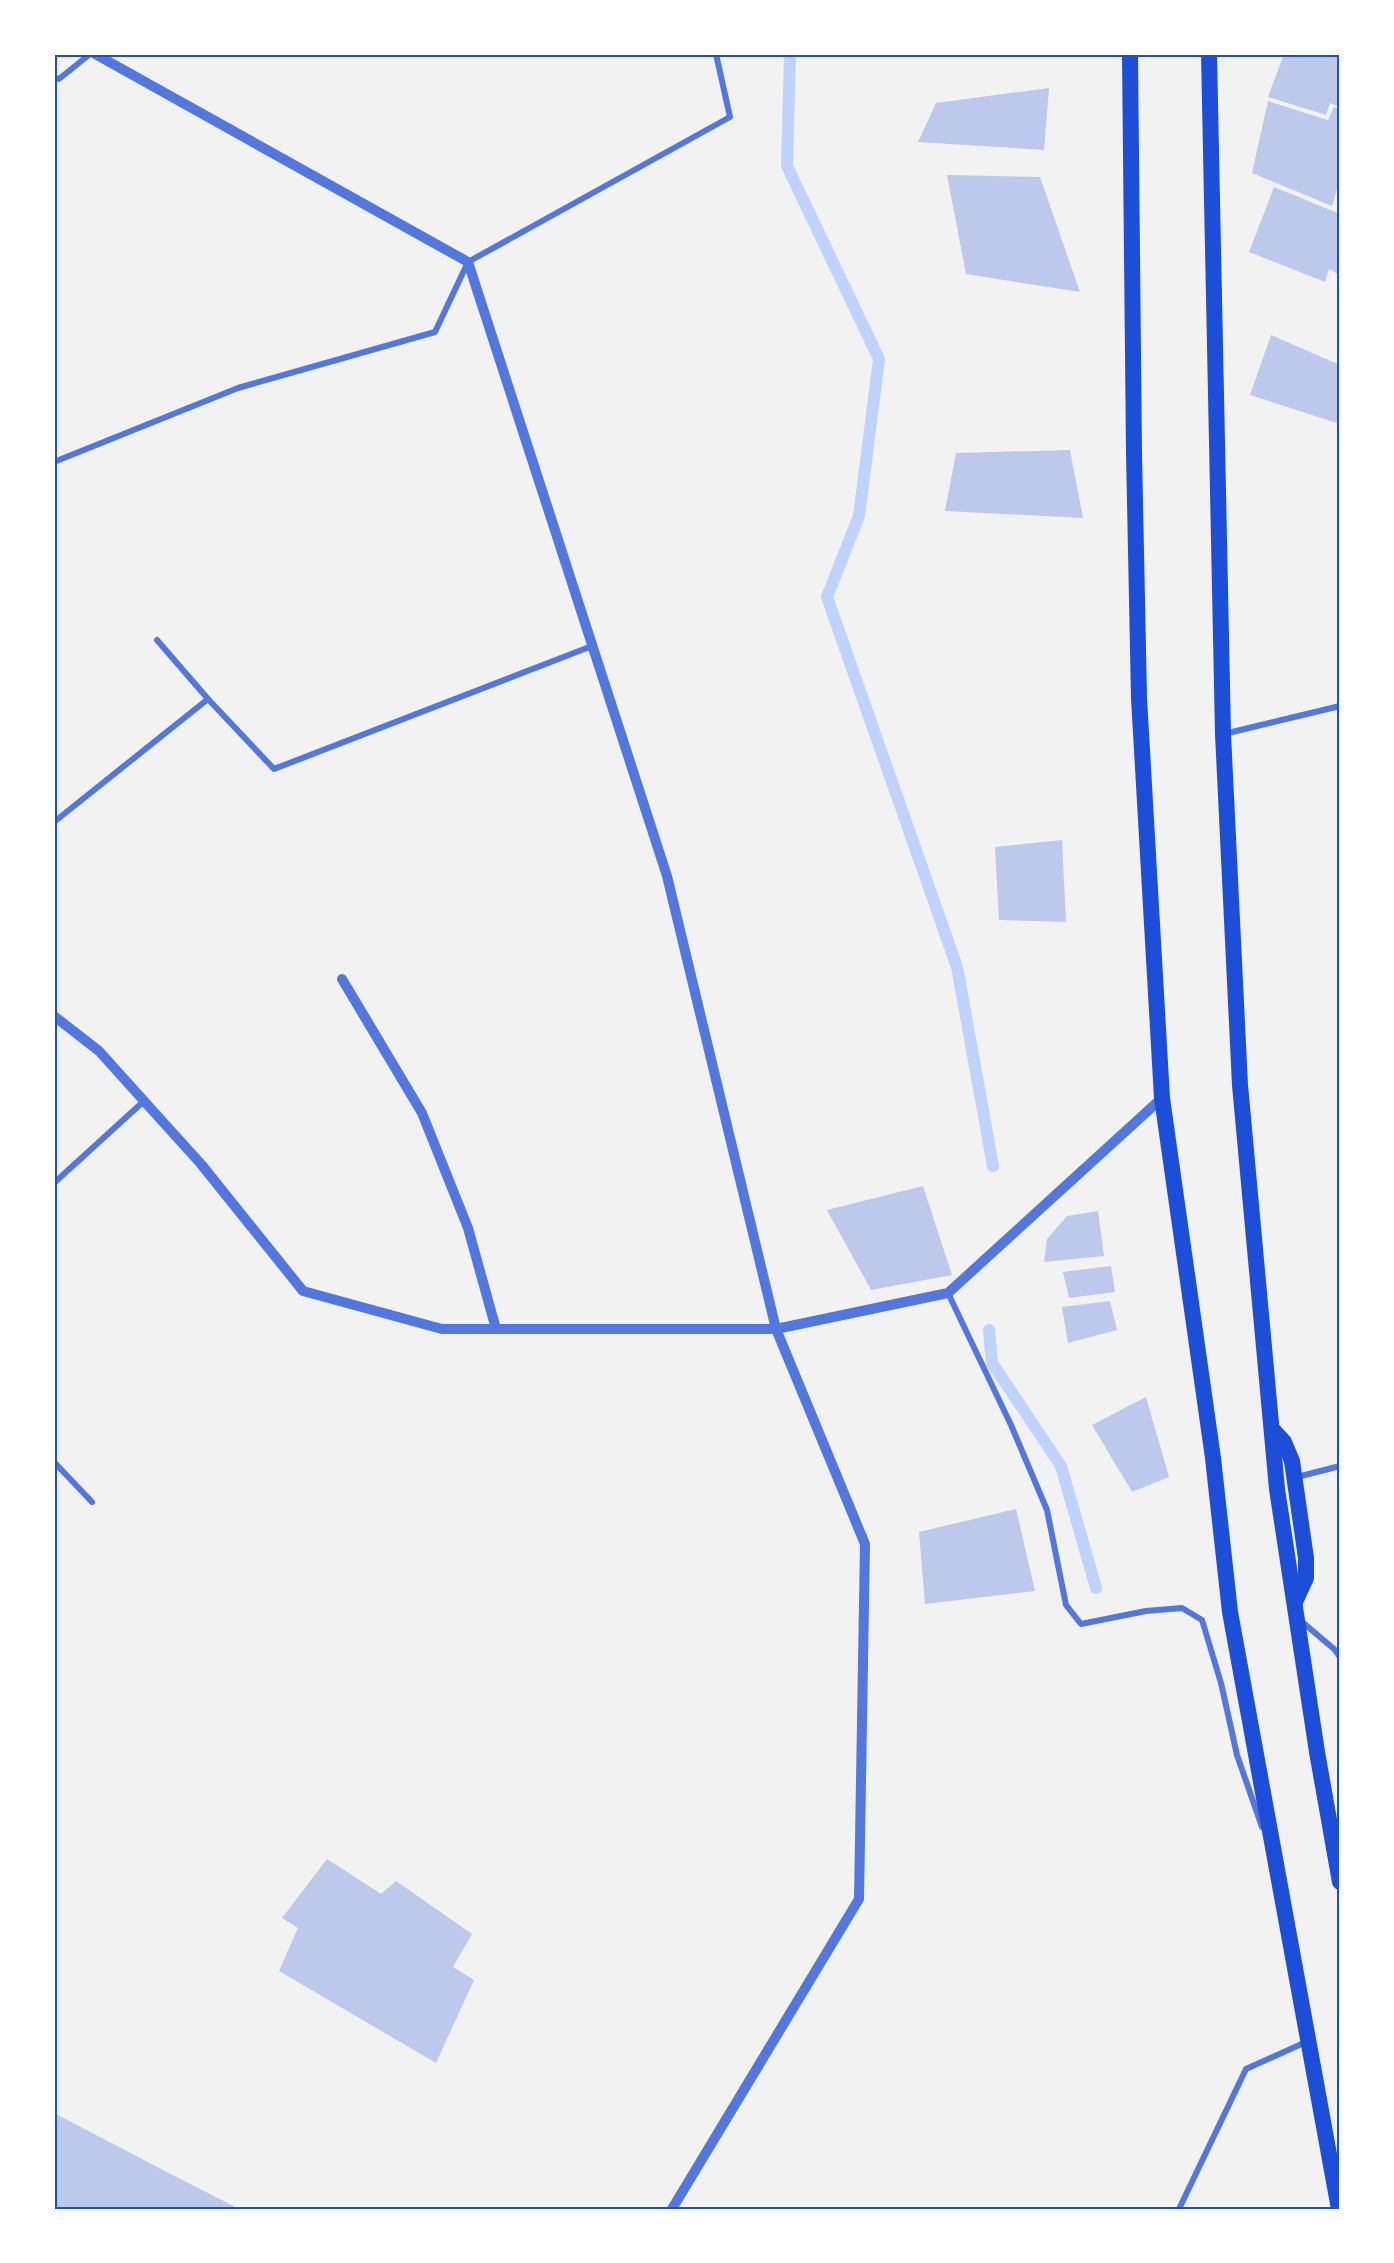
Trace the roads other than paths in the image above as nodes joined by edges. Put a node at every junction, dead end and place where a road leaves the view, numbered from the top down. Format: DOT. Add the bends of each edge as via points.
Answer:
graph roads {
  1 [pos="92,54"];
  2 [pos="716,54"];
  3 [pos="1130,54"];
  4 [pos="1209,54"];
  5 [pos="54,78"];
  6 [pos="468,262"];
  7 [pos="54,462"];
  8 [pos="157,639"];
  9 [pos="592,646"];
  10 [pos="208,699"];
  11 [pos="1340,706"];
  12 [pos="1223,734"];
  13 [pos="54,822"];
  14 [pos="342,979"];
  15 [pos="54,1016"];
  16 [pos="1162,1098"];
  17 [pos="144,1101"];
  18 [pos="54,1183"];
  19 [pos="948,1293"];
  20 [pos="496,1329"];
  21 [pos="776,1329"];
  22 [pos="1272,1429"];
  23 [pos="54,1462"];
  24 [pos="1340,1466"];
  25 [pos="1295,1477"];
  26 [pos="92,1502"];
  27 [pos="1295,1602"];
  28 [pos="1298,1619"];
  29 [pos="1340,1657"];
  30 [pos="1277,1871"];
  31 [pos="1340,1882"];
  32 [pos="1307,2042"];
  33 [pos="672,2209"];
  34 [pos="1179,2209"];
  35 [pos="1339,2209"];
  1 -- 5 [label="street" via="59,79"];
  1 -- 6 [label="street"];
  2 -- 6 [label="street" via="730,117"];
  3 -- 16 [label="highway" via="1139,698"];
  4 -- 12 [label="highway"];
  6 -- 7 [label="street" via="435,332 238,388"];
  6 -- 9 [label="street"];
  8 -- 10 [label="street"];
  9 -- 10 [label="street" via="274,769"];
  9 -- 21 [label="street" via="667,876"];
  10 -- 13 [label="street"];
  11 -- 12 [label="street"];
  12 -- 22 [label="highway" via="1240,1085"];
  14 -- 20 [label="street" via="422,1113 468,1228"];
  15 -- 17 [label="street" via="99,1051"];
  16 -- 19 [label="street"];
  16 -- 30 [label="highway" via="1213,1458 1230,1612"];
  17 -- 18 [label="street"];
  17 -- 20 [label="street" via="201,1164 303,1291 442,1329"];
  19 -- 21 [label="street"];
  19 -- 30 [label="street" via="1047,1510 1066,1605 1081,1624 1182,1608 1202,1620 1237,1755"];
  20 -- 21 [label="street"];
  21 -- 33 [label="street" via="865,1544 859,1899"];
  22 -- 25 [label="highway" via="1284,1442"];
  22 -- 27 [label="highway"];
  23 -- 26 [label="street"];
  24 -- 25 [label="street"];
  25 -- 27 [label="highway" via="1306,1578"];
  27 -- 28 [label="highway"];
  28 -- 29 [label="street"];
  28 -- 31 [label="highway"];
  30 -- 32 [label="highway"];
  32 -- 34 [label="street" via="1246,2069"];
  32 -- 35 [label="highway"];
}
